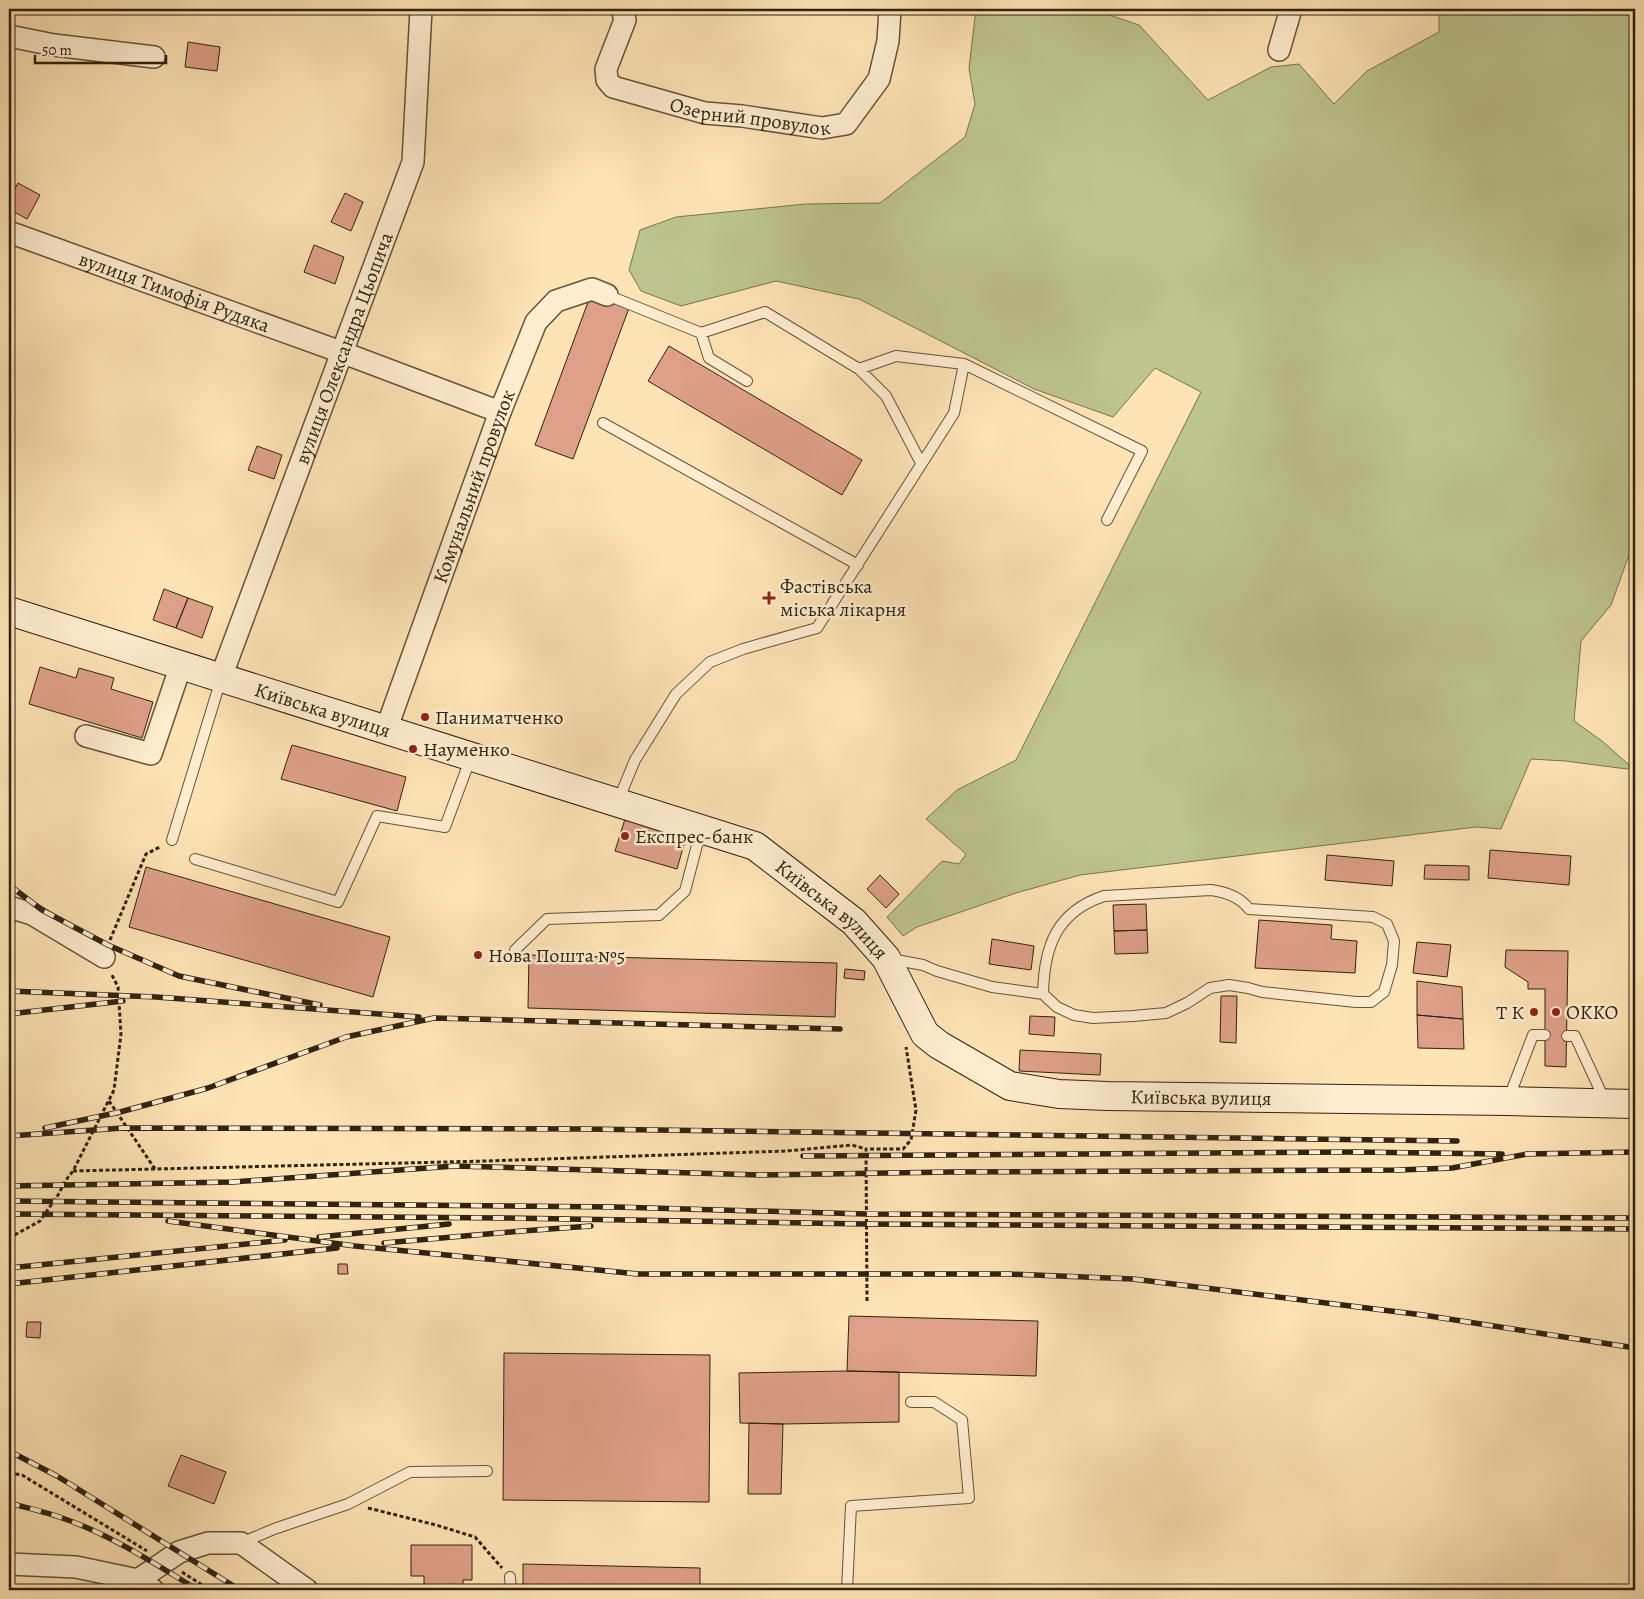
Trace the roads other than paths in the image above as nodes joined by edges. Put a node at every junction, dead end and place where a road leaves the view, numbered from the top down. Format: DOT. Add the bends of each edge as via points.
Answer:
graph roads {
  1 [pos="421,9"];
  2 [pos="622,9"];
  3 [pos="890,9"];
  4 [pos="1291,9"];
  5 [pos="9,36"];
  6 [pos="1279,50"];
  7 [pos="154,57"];
  8 [pos="9,232"];
  9 [pos="607,295"];
  10 [pos="701,333"];
  11 [pos="341,352"];
  12 [pos="964,364"];
  13 [pos="859,369"];
  14 [pos="747,381"];
  15 [pos="500,412"];
  16 [pos="604,423"];
  17 [pos="921,463"];
  18 [pos="1107,520"];
  19 [pos="858,565"];
  20 [pos="9,611"];
  21 [pos="181,665"];
  22 [pos="221,678"];
  23 [pos="386,730"];
  24 [pos="86,736"];
  25 [pos="471,756"];
  26 [pos="617,802"];
  27 [pos="702,829"];
  28 [pos="172,840"];
  29 [pos="195,859"];
  30 [pos="9,907"];
  31 [pos="515,950"];
  32 [pos="104,957"];
  33 [pos="886,958"];
  34 [pos="1043,994"];
  35 [pos="1545,1035"];
  36 [pos="1567,1036"];
  37 [pos="1507,1101"];
  38 [pos="1606,1104"];
  39 [pos="1635,1104"];
  40 [pos="911,1402"];
  41 [pos="487,1471"];
  42 [pos="241,1543"];
  43 [pos="9,1564"];
  44 [pos="510,1578"];
  45 [pos="146,1585"];
  46 [pos="307,1590"];
  47 [pos="511,1590"];
  48 [pos="847,1590"];
  1 -- 11 [label="street, вулиця Олександра Цьопича" via="413,162"];
  2 -- 3 [label="street, Озерний провулок" via="625,20 606,69 607,80 613,87 705,113 822,128 846,124 879,79 888,42"];
  4 -- 6 [label="street"];
  5 -- 7 [label="street"];
  8 -- 11 [label="street, вулиця Тимофія Рудяка"];
  9 -- 10 [label="lane"];
  9 -- 15 [label="street, Комунальний провулок" via="592,289 556,301 536,322"];
  10 -- 13 [label="lane" via="764,312"];
  10 -- 14 [label="lane" via="709,358"];
  11 -- 15 [label="street, вулиця Тимофія Рудяка"];
  11 -- 22 [label="street, вулиця Олександра Цьопича"];
  12 -- 13 [label="lane" via="896,356"];
  12 -- 17 [label="lane" via="954,413"];
  12 -- 18 [label="lane" via="1142,451"];
  13 -- 17 [label="lane" via="886,396"];
  15 -- 23 [label="street, Комунальний провулок"];
  16 -- 19 [label="lane"];
  17 -- 19 [label="lane"];
  19 -- 26 [label="lane" via="817,628 710,662 676,694 635,760"];
  20 -- 21 [label="main road, Київська вулиця"];
  21 -- 22 [label="main road, Київська вулиця"];
  21 -- 24 [label="street" via="151,754"];
  22 -- 23 [label="main road, Київська вулиця"];
  22 -- 28 [label="lane"];
  23 -- 25 [label="main road, Київська вулиця"];
  25 -- 26 [label="main road, Київська вулиця"];
  25 -- 29 [label="lane" via="445,827 377,816 338,902"];
  26 -- 27 [label="main road, Київська вулиця"];
  27 -- 31 [label="lane" via="685,891 659,915 547,919"];
  27 -- 33 [label="main road, Київська вулиця" via="755,846 854,922"];
  30 -- 32 [label="street" via="32,914"];
  33 -- 34 [label="lane" via="923,965 992,987"];
  33 -- 37 [label="main road, Київська вулиця" via="925,1034 1010,1086 1058,1094 1107,1096"];
  34 -- 34 [label="lane" via="1057,1008 1074,1016 1093,1018 1166,1013 1210,988 1229,985 1262,992 1371,1002 1384,992 1392,965 1394,940 1387,924 1373,917 1249,909 1243,901 1212,890 1104,896 1075,910 1054,934 1044,970"];
  35 -- 37 [label="lane" via="1533,1034"];
  36 -- 38 [label="lane" via="1575,1036"];
  37 -- 38 [label="main road, Київська вулиця"];
  38 -- 39 [label="main road, Київська вулиця"];
  40 -- 48 [label="lane" via="934,1402 962,1420 969,1498 851,1506"];
  41 -- 42 [label="lane" via="410,1472 348,1504"];
  42 -- 45 [label="street" via="208,1543 179,1552 165,1562"];
  42 -- 46 [label="street"];
  43 -- 45 [label="street" via="76,1567"];
  44 -- 47 [label="lane"];
}
